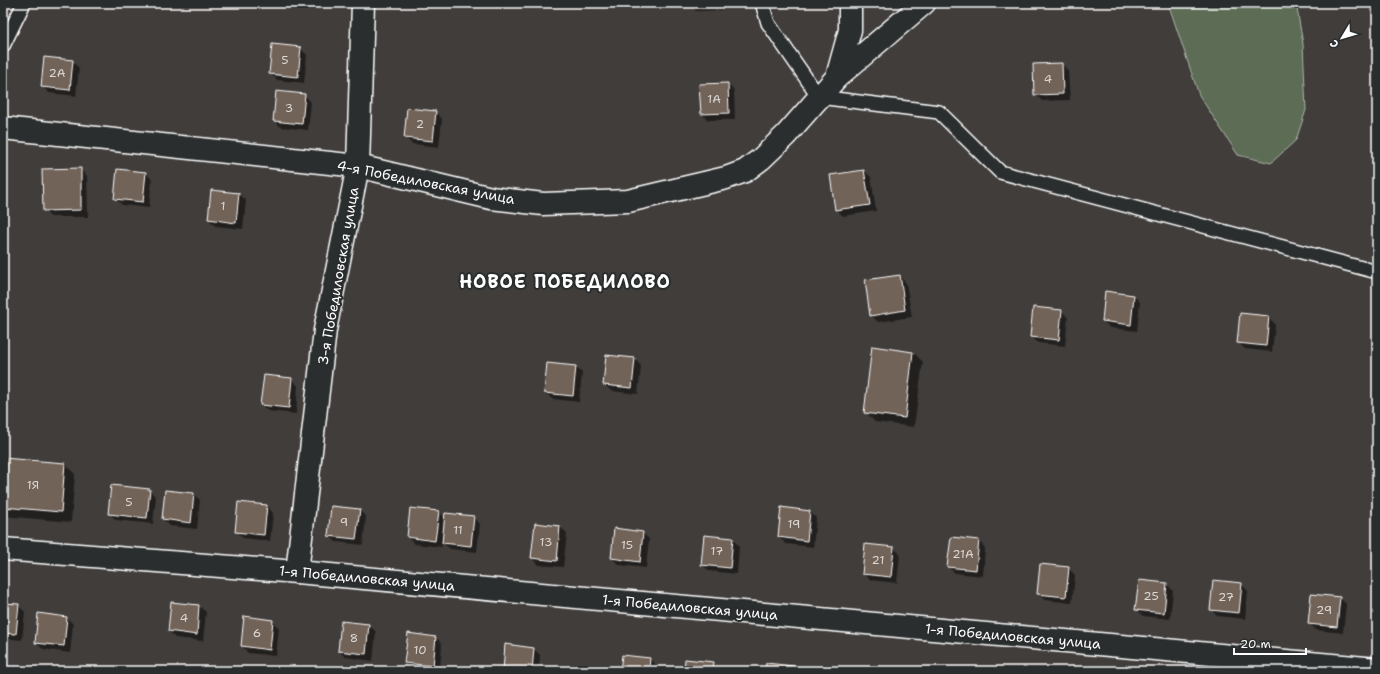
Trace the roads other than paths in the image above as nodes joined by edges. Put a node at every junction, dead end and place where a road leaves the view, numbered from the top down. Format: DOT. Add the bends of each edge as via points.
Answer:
graph roads {
  1 [pos="24,3"];
  2 [pos="363,3"];
  3 [pos="762,3"];
  4 [pos="850,3"];
  5 [pos="924,3"];
  6 [pos="3,46"];
  7 [pos="837,77"];
  8 [pos="819,97"];
  9 [pos="3,128"];
  10 [pos="358,166"];
  11 [pos="1377,272"];
  12 [pos="3,549"];
  13 [pos="297,572"];
  14 [pos="1377,660"];
  15 [pos="1377,669"];
  1 -- 6 [label="lane"];
  2 -- 10 [label="street, 3-я Победиловская улица"];
  3 -- 8 [label="lane" via="768,24"];
  4 -- 7 [label="street" via="850,30"];
  5 -- 7 [label="street, 4-я Победиловская улица"];
  7 -- 8 [label="street, 4-я Победиловская улица"];
  8 -- 10 [label="street, 4-я Победиловская улица" via="786,135 745,171 726,178 628,200 543,204 491,198"];
  8 -- 11 [label="lane" via="939,112 1000,172"];
  9 -- 10 [label="street, 4-я Победиловская улица"];
  10 -- 13 [label="street, 3-я Победиловская улица" via="325,330"];
  12 -- 13 [label="street, 1-я Победиловская улица"];
  13 -- 15 [label="street, 1-я Победиловская улица"];
  14 -- 15 [label="lane"];
}
